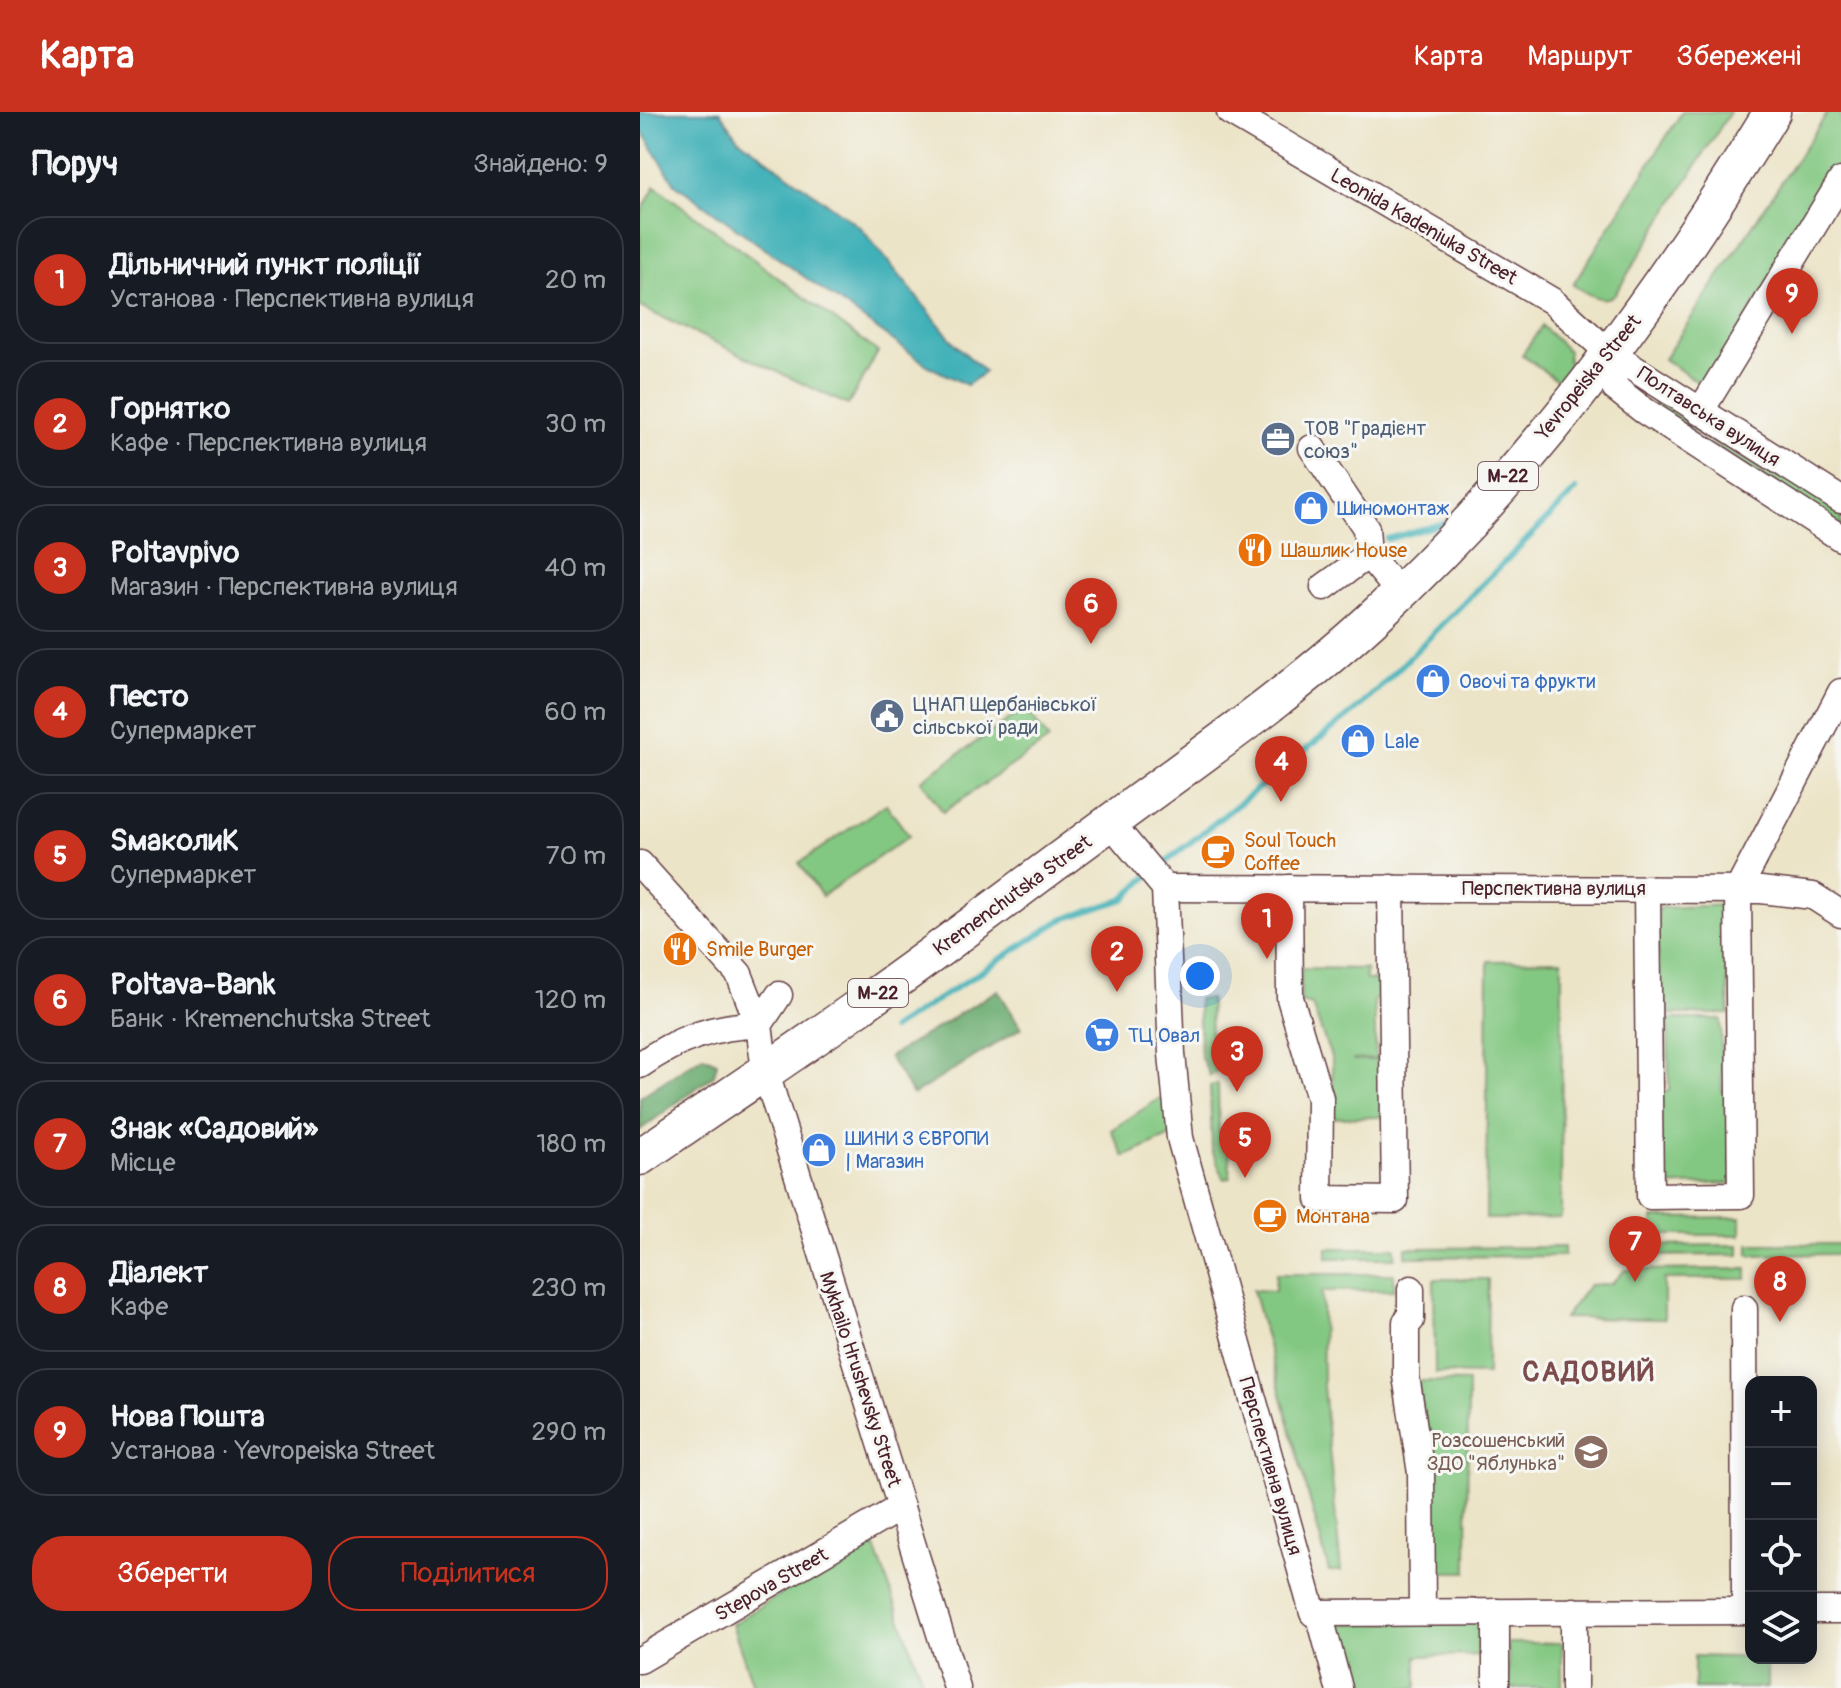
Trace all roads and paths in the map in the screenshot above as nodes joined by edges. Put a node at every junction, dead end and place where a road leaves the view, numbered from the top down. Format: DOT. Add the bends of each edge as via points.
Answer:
graph roads {
  1 [pos="1230,112"];
  2 [pos="1772,112"];
  3 [pos="1841,181"];
  4 [pos="1608,352"];
  5 [pos="1700,412"];
  6 [pos="1312,448"];
  7 [pos="1841,500"];
  8 [pos="1841,538"];
  9 [pos="1368,555"];
  10 [pos="1324,587"];
  11 [pos="1399,592"];
  12 [pos="1373,618"];
  13 [pos="1841,692"];
  14 [pos="1110,822"];
  15 [pos="640,864"];
  16 [pos="1165,888"];
  17 [pos="1289,888"];
  18 [pos="1391,888"];
  19 [pos="1647,889"];
  20 [pos="1738,890"];
  21 [pos="1841,914"];
  22 [pos="779,995"];
  23 [pos="759,1025"];
  24 [pos="640,1065"];
  25 [pos="765,1070"];
  26 [pos="640,1157"];
  27 [pos="1411,1289"];
  28 [pos="1744,1308"];
  29 [pos="901,1507"];
  30 [pos="1748,1592"];
  31 [pos="1817,1610"];
  32 [pos="1841,1610"];
  33 [pos="1574,1611"];
  34 [pos="1745,1611"];
  35 [pos="1422,1612"];
  36 [pos="1496,1612"];
  37 [pos="1319,1613"];
  38 [pos="640,1660"];
  39 [pos="957,1688"];
  40 [pos="1339,1688"];
  41 [pos="1496,1688"];
  42 [pos="1574,1688"];
  1 -- 4 [label="street, Leonida Kadeniuka Street" via="1552,301"];
  2 -- 4 [label="highway, Yevropeiska Street / М-22" via="1641,312"];
  3 -- 5 [label="street"];
  4 -- 5 [label="street, Полтавська вулиця"];
  4 -- 8 [label="street, Полтавська вулиця" via="1615,388"];
  4 -- 11 [label="highway, Yevropeiska Street / М-22" via="1479,512"];
  5 -- 7 [label="street, Полтавська вулиця"];
  6 -- 9 [label="street" via="1366,528"];
  9 -- 10 [label="street"];
  9 -- 11 [label="street"];
  11 -- 12 [label="highway, Yevropeiska Street / М-22"];
  12 -- 14 [label="highway, Kremenchutska Street / М-22" via="1299,683"];
  13 -- 20 [label="street"];
  14 -- 16 [label="street"];
  14 -- 25 [label="highway, Kremenchutska Street / М-22"];
  15 -- 23 [label="street, Mykhailo Hrushevsky Street" via="739,974"];
  16 -- 17 [label="street, Перспективна вулиця"];
  16 -- 37 [label="street, Перспективна вулиця" via="1180,1138 1313,1613"];
  17 -- 18 [label="street, Перспективна вулиця"];
  17 -- 18 [label="street" via="1290,998 1320,1098 1319,1199 1395,1200"];
  18 -- 19 [label="street, Перспективна вулиця"];
  19 -- 20 [label="street, Перспективна вулиця"];
  19 -- 20 [label="street" via="1650,1196 1741,1195"];
  20 -- 21 [label="street, Перспективна вулиця" via="1813,896"];
  22 -- 23 [label="street"];
  23 -- 24 [label="street" via="736,1025 668,1045"];
  23 -- 25 [label="street, Mykhailo Hrushevsky Street"];
  25 -- 26 [label="highway, Kremenchutska Street / М-22"];
  25 -- 29 [label="street, Mykhailo Hrushevsky Street"];
  27 -- 35 [label="street" via="1406,1376 1421,1473"];
  28 -- 30 [label="street"];
  29 -- 38 [label="street, Stepova Street"];
  29 -- 39 [label="street, Mykhailo Hrushevsky Street"];
  31 -- 32 [label="street"];
  33 -- 34 [label="street"];
  33 -- 36 [label="street"];
  33 -- 42 [label="street"];
  35 -- 36 [label="street"];
  35 -- 37 [label="street"];
  36 -- 41 [label="street"];
  37 -- 40 [label="street, Перспективна вулиця"];
}
